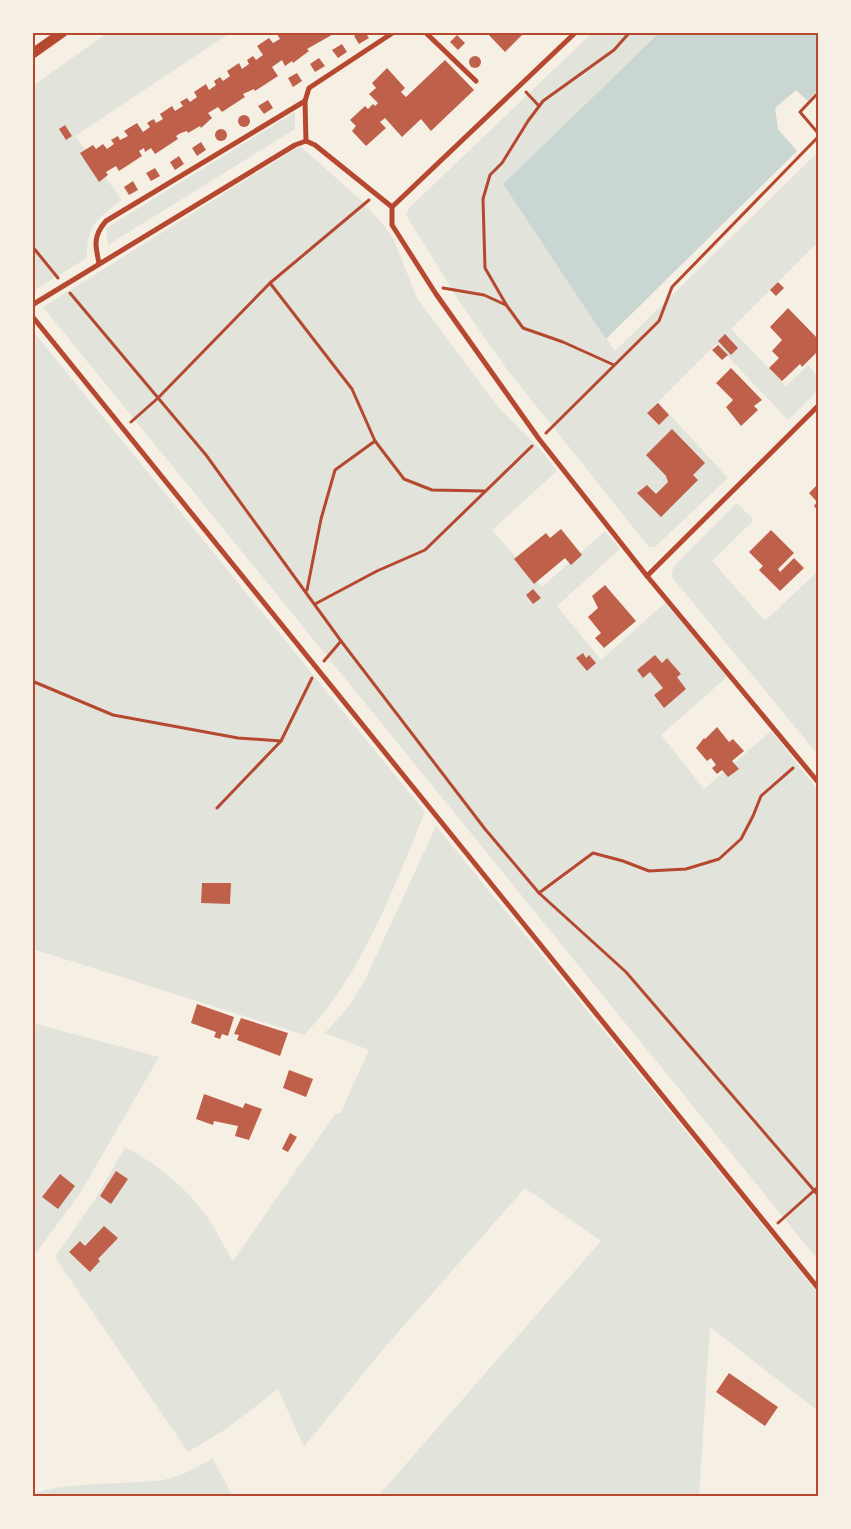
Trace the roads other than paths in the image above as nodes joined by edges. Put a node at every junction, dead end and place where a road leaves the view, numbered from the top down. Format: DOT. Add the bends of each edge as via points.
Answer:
graph roads {
  1 [pos="64,32"];
  2 [pos="394,32"];
  3 [pos="425,32"];
  4 [pos="576,32"];
  5 [pos="32,54"];
  6 [pos="476,81"];
  7 [pos="305,101"];
  8 [pos="306,141"];
  9 [pos="392,207"];
  10 [pos="100,263"];
  11 [pos="32,305"];
  12 [pos="32,316"];
  13 [pos="818,406"];
  14 [pos="647,576"];
  15 [pos="818,782"];
  16 [pos="818,1288"];
  1 -- 5 [label="main road"];
  2 -- 7 [label="street" via="309,88"];
  3 -- 6 [label="street"];
  4 -- 9 [label="street"];
  7 -- 8 [label="street"];
  7 -- 10 [label="street" via="106,221 98,230 95,246"];
  8 -- 9 [label="street"];
  8 -- 10 [label="street"];
  9 -- 14 [label="street" via="392,224 430,286 539,439"];
  10 -- 11 [label="street"];
  12 -- 16 [label="street"];
  13 -- 14 [label="street"];
  14 -- 15 [label="street"];
}
